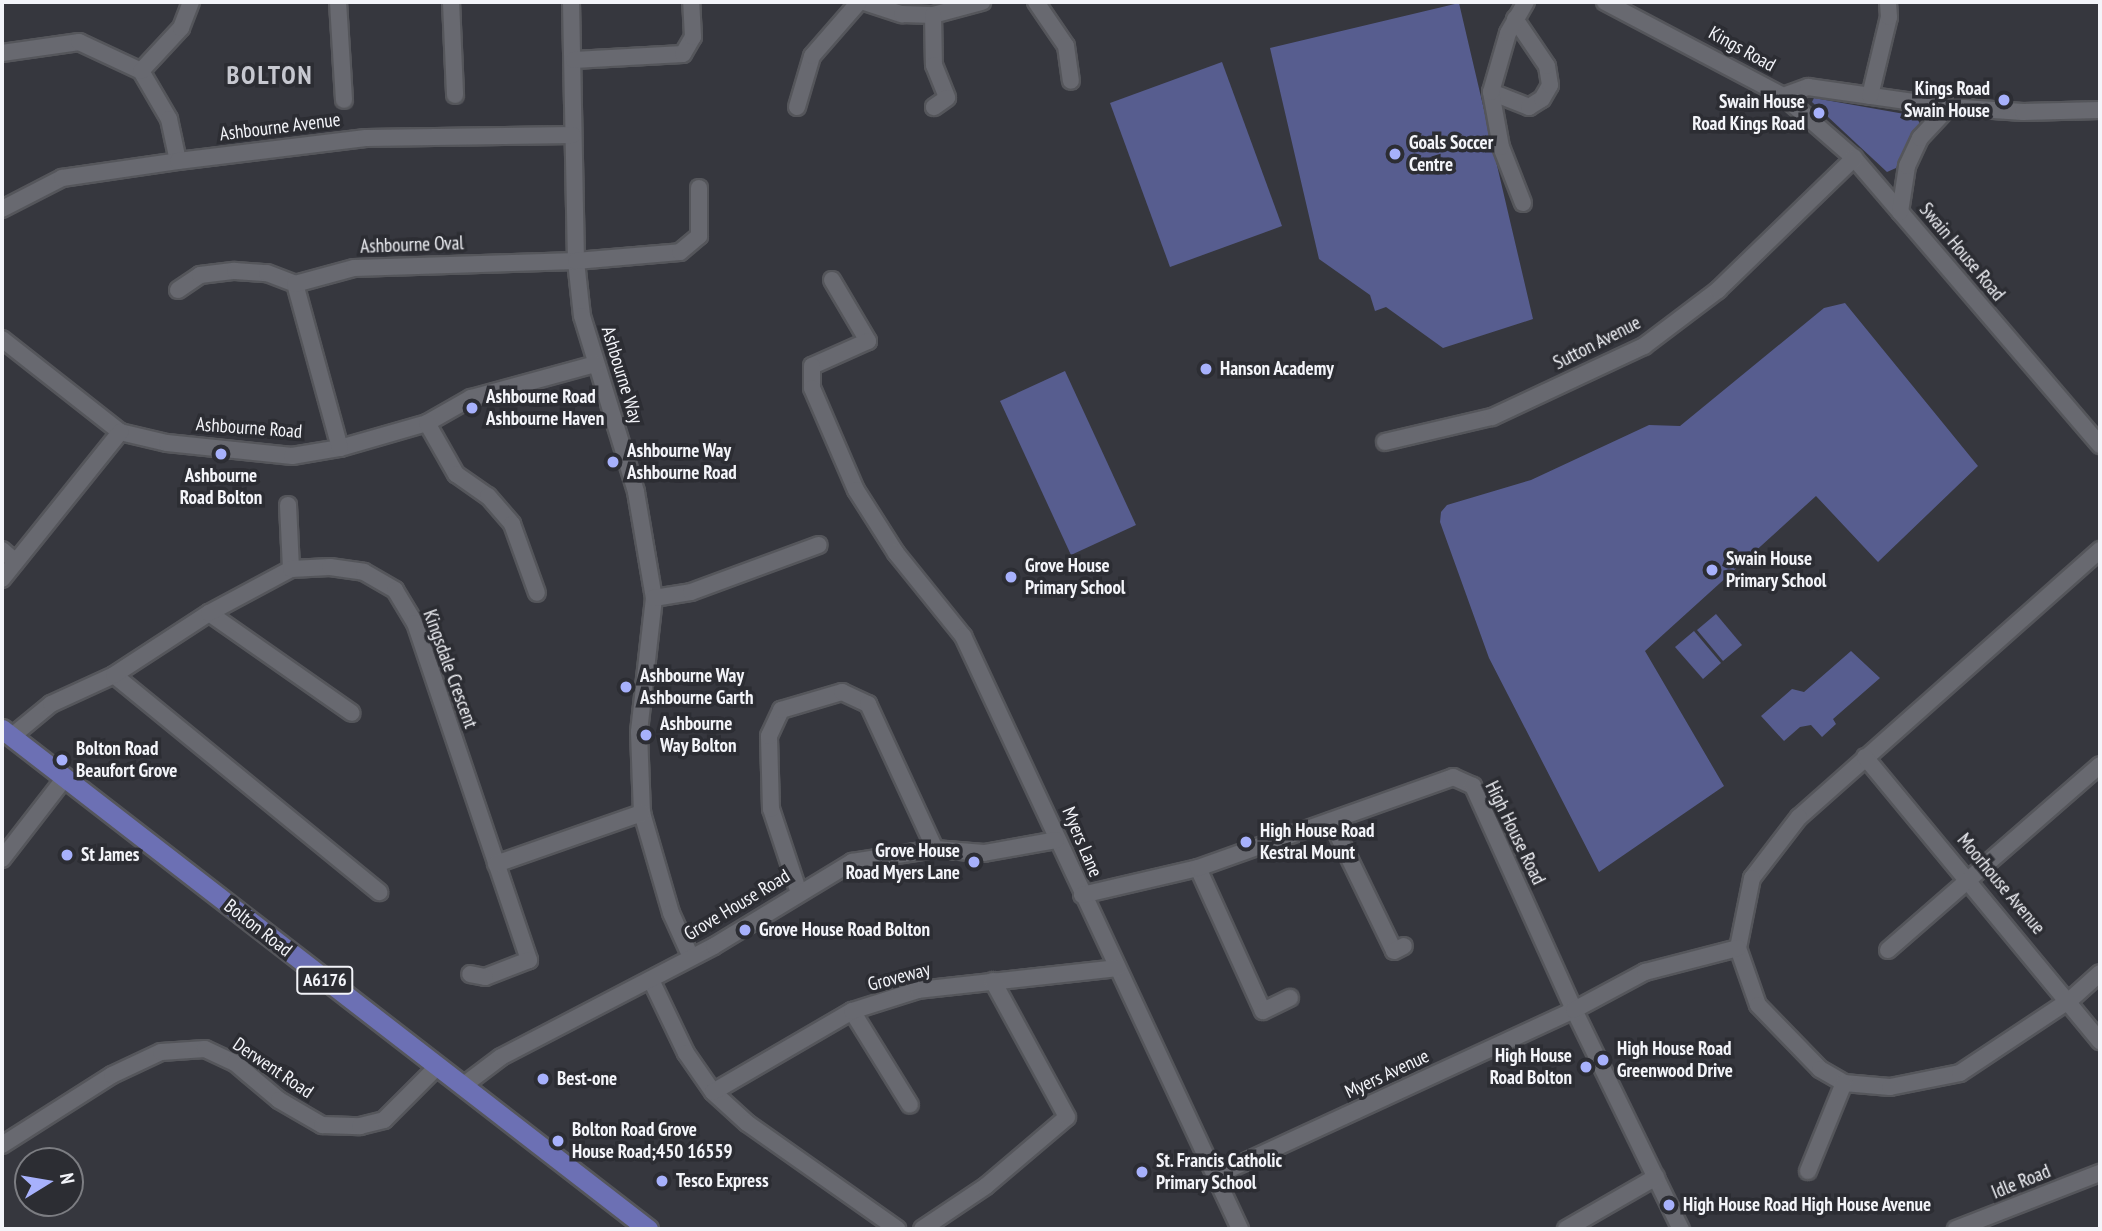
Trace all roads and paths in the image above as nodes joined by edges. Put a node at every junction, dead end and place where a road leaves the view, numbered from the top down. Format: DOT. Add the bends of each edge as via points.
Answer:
graph roads {
  1 [pos="191,2"];
  2 [pos="338,2"];
  3 [pos="451,2"];
  4 [pos="571,2"];
  5 [pos="691,2"];
  6 [pos="859,2"];
  7 [pos="864,2"];
  8 [pos="978,2"];
  9 [pos="1036,2"];
  10 [pos="1526,2"];
  11 [pos="1605,2"];
  12 [pos="1888,2"];
  13 [pos="933,15"];
  14 [pos="1515,19"];
  15 [pos="2,53"];
  16 [pos="574,60"];
  17 [pos="141,71"];
  18 [pos="1071,80"];
  19 [pos="1491,92"];
  20 [pos="820,93"];
  21 [pos="455,95"];
  22 [pos="1783,96"];
  23 [pos="1870,96"];
  24 [pos="344,100"];
  25 [pos="934,107"];
  26 [pos="1949,107"];
  27 [pos="2100,110"];
  28 [pos="573,135"];
  29 [pos="1854,158"];
  30 [pos="178,161"];
  31 [pos="699,188"];
  32 [pos="1523,204"];
  33 [pos="2,209"];
  34 [pos="1900,212"];
  35 [pos="576,261"];
  36 [pos="832,280"];
  37 [pos="295,284"];
  38 [pos="178,290"];
  39 [pos="4,344"];
  40 [pos="595,364"];
  41 [pos="427,423"];
  42 [pos="120,432"];
  43 [pos="1385,442"];
  44 [pos="2100,445"];
  45 [pos="340,448"];
  46 [pos="288,505"];
  47 [pos="819,545"];
  48 [pos="2100,550"];
  49 [pos="2,551"];
  50 [pos="16,562"];
  51 [pos="291,569"];
  52 [pos="2,579"];
  53 [pos="537,593"];
  54 [pos="654,598"];
  55 [pos="209,613"];
  56 [pos="114,675"];
  57 [pos="352,713"];
  58 [pos="6,733"];
  59 [pos="1865,757"];
  60 [pos="2100,765"];
  61 [pos="64,779"];
  62 [pos="642,813"];
  63 [pos="1331,821"];
  64 [pos="1056,840"];
  65 [pos="936,849"];
  66 [pos="2,859"];
  67 [pos="496,864"];
  68 [pos="1198,868"];
  69 [pos="1970,879"];
  70 [pos="379,892"];
  71 [pos="799,893"];
  72 [pos="1082,895"];
  73 [pos="1404,946"];
  74 [pos="1738,948"];
  75 [pos="1888,950"];
  76 [pos="691,957"];
  77 [pos="1117,968"];
  78 [pos="2100,973"];
  79 [pos="470,974"];
  80 [pos="651,980"];
  81 [pos="993,981"];
  82 [pos="1290,998"];
  83 [pos="2070,1000"];
  84 [pos="1574,1010"];
  85 [pos="852,1012"];
  86 [pos="2100,1041"];
  87 [pos="437,1067"];
  88 [pos="1844,1083"];
  89 [pos="464,1085"];
  90 [pos="713,1092"];
  91 [pos="910,1105"];
  92 [pos="2,1145"];
  93 [pos="1808,1171"];
  94 [pos="2100,1173"];
  95 [pos="1217,1175"];
  96 [pos="1656,1177"];
  97 [pos="1979,1226"];
  98 [pos="648,1229"];
  99 [pos="897,1229"];
  100 [pos="922,1229"];
  101 [pos="1240,1229"];
  102 [pos="1566,1229"];
  103 [pos="1681,1229"];
  104 [pos="1956,1229"];
  1 -- 17 [label="street" via="181,28"];
  2 -- 24 [label="street"];
  3 -- 21 [label="street"];
  4 -- 16 [label="street, Ashbourne Way"];
  5 -- 16 [label="street" via="693,37 683,54"];
  6 -- 20 [label="street" via="812,56 800,99"];
  7 -- 13 [label="street" via="902,14"];
  8 -- 13 [label="street"];
  9 -- 18 [label="street" via="1066,46"];
  10 -- 14 [label="street"];
  11 -- 22 [label="street, Kings Road"];
  12 -- 23 [label="street" via="1889,17"];
  13 -- 25 [label="street" via="934,65 947,98"];
  14 -- 19 [label="street"];
  14 -- 19 [label="street" via="1547,66 1550,85 1542,99 1529,107"];
  15 -- 17 [label="street" via="79,42"];
  16 -- 28 [label="street, Ashbourne Way"];
  17 -- 30 [label="street" via="169,120"];
  19 -- 32 [label="street" via="1501,147"];
  22 -- 23 [label="street, Kings Road" via="1808,87"];
  22 -- 29 [label="street, Swain House Road"];
  23 -- 26 [label="street, Kings Road"];
  26 -- 27 [label="street, Kings Road" via="2023,112"];
  26 -- 34 [label="street" via="1920,138 1906,166"];
  28 -- 30 [label="street, Ashbourne Avenue" via="366,138"];
  28 -- 35 [label="street, Ashbourne Way"];
  29 -- 34 [label="street, Swain House Road"];
  29 -- 43 [label="street, Sutton Avenue" via="1718,290 1644,346 1492,417"];
  30 -- 33 [label="street, Ashbourne Avenue" via="62,178"];
  31 -- 35 [label="street, Ashbourne Oval" via="699,236 689,249"];
  34 -- 44 [label="street, Swain House Road"];
  35 -- 37 [label="street, Ashbourne Oval" via="354,268"];
  35 -- 40 [label="street, Ashbourne Way" via="582,316"];
  36 -- 64 [label="street, Myers Lane" via="867,341 813,366 812,387 856,490 896,553 963,636"];
  37 -- 38 [label="street" via="267,273 235,271 200,275"];
  37 -- 45 [label="street"];
  39 -- 42 [label="street, Ashbourne Road"];
  40 -- 41 [label="street, Ashbourne Road" via="471,398"];
  40 -- 54 [label="street, Ashbourne Way" via="636,492"];
  41 -- 45 [label="street, Ashbourne Road"];
  41 -- 53 [label="street" via="456,474 488,496 512,524"];
  42 -- 45 [label="street, Ashbourne Road" via="167,443 292,456"];
  42 -- 50 [label="street"];
  46 -- 51 [label="street"];
  47 -- 54 [label="street" via="691,592"];
  48 -- 59 [label="street"];
  49 -- 50 [label="street"];
  50 -- 52 [label="street"];
  51 -- 55 [label="street"];
  51 -- 67 [label="street, Kingsdale Crescent" via="364,572 395,590 415,623"];
  54 -- 62 [label="street, Ashbourne Way" via="639,732"];
  55 -- 56 [label="street"];
  55 -- 57 [label="street"];
  56 -- 58 [label="street" via="51,704"];
  56 -- 70 [label="street"];
  58 -- 61 [label="main road, Bolton Road / A6176"];
  59 -- 69 [label="street, Moorhouse Avenue"];
  59 -- 74 [label="street" via="1799,817 1752,878"];
  60 -- 69 [label="street"];
  61 -- 66 [label="street"];
  61 -- 87 [label="main road, Bolton Road / A6176"];
  62 -- 67 [label="street"];
  62 -- 76 [label="street, Ashbourne Way" via="671,913"];
  63 -- 68 [label="street, High House Road"];
  63 -- 73 [label="street" via="1394,951"];
  63 -- 84 [label="street, High House Road" via="1452,776 1473,786"];
  64 -- 65 [label="street, Grove House Road" via="984,853"];
  64 -- 72 [label="street, Myers Lane"];
  65 -- 71 [label="street, Grove House Road" via="852,862"];
  65 -- 71 [label="street" via="868,704 842,692 781,710 768,736 771,809"];
  67 -- 79 [label="street, Kingsdale Crescent" via="529,960 485,977"];
  68 -- 72 [label="street, High House Road"];
  68 -- 82 [label="street" via="1263,1011"];
  69 -- 75 [label="street"];
  69 -- 83 [label="street, Moorhouse Avenue"];
  71 -- 76 [label="street, Grove House Road"];
  72 -- 77 [label="street, Myers Lane"];
  74 -- 84 [label="street, Myers Avenue" via="1645,971"];
  74 -- 88 [label="street" via="1758,1005 1820,1069"];
  76 -- 80 [label="street, Grove House Road"];
  77 -- 81 [label="street, Groveway"];
  77 -- 95 [label="street, Myers Lane"];
  78 -- 83 [label="street"];
  80 -- 89 [label="street, Grove House Road" via="501,1057"];
  80 -- 90 [label="street" via="686,1053"];
  81 -- 85 [label="street, Groveway" via="918,990"];
  81 -- 100 [label="street" via="1067,1117 986,1186"];
  83 -- 86 [label="street, Moorhouse Avenue"];
  83 -- 88 [label="street" via="1960,1073 1891,1087"];
  84 -- 95 [label="street, Myers Avenue"];
  84 -- 96 [label="street, High House Road"];
  85 -- 90 [label="street, Groveway"];
  85 -- 91 [label="street"];
  87 -- 89 [label="main road, Bolton Road / A6176"];
  87 -- 92 [label="street, Derwent Road" via="384,1120 360,1126 322,1125 205,1049 161,1052 113,1075"];
  88 -- 93 [label="street"];
  89 -- 98 [label="main road, Bolton Road / A6176"];
  90 -- 99 [label="street" via="747,1124"];
  94 -- 97 [label="street, Idle Road"];
  95 -- 101 [label="street, Myers Lane"];
  96 -- 102 [label="street"];
  96 -- 103 [label="street, High House Road"];
  97 -- 104 [label="street, Idle Road"];
}
